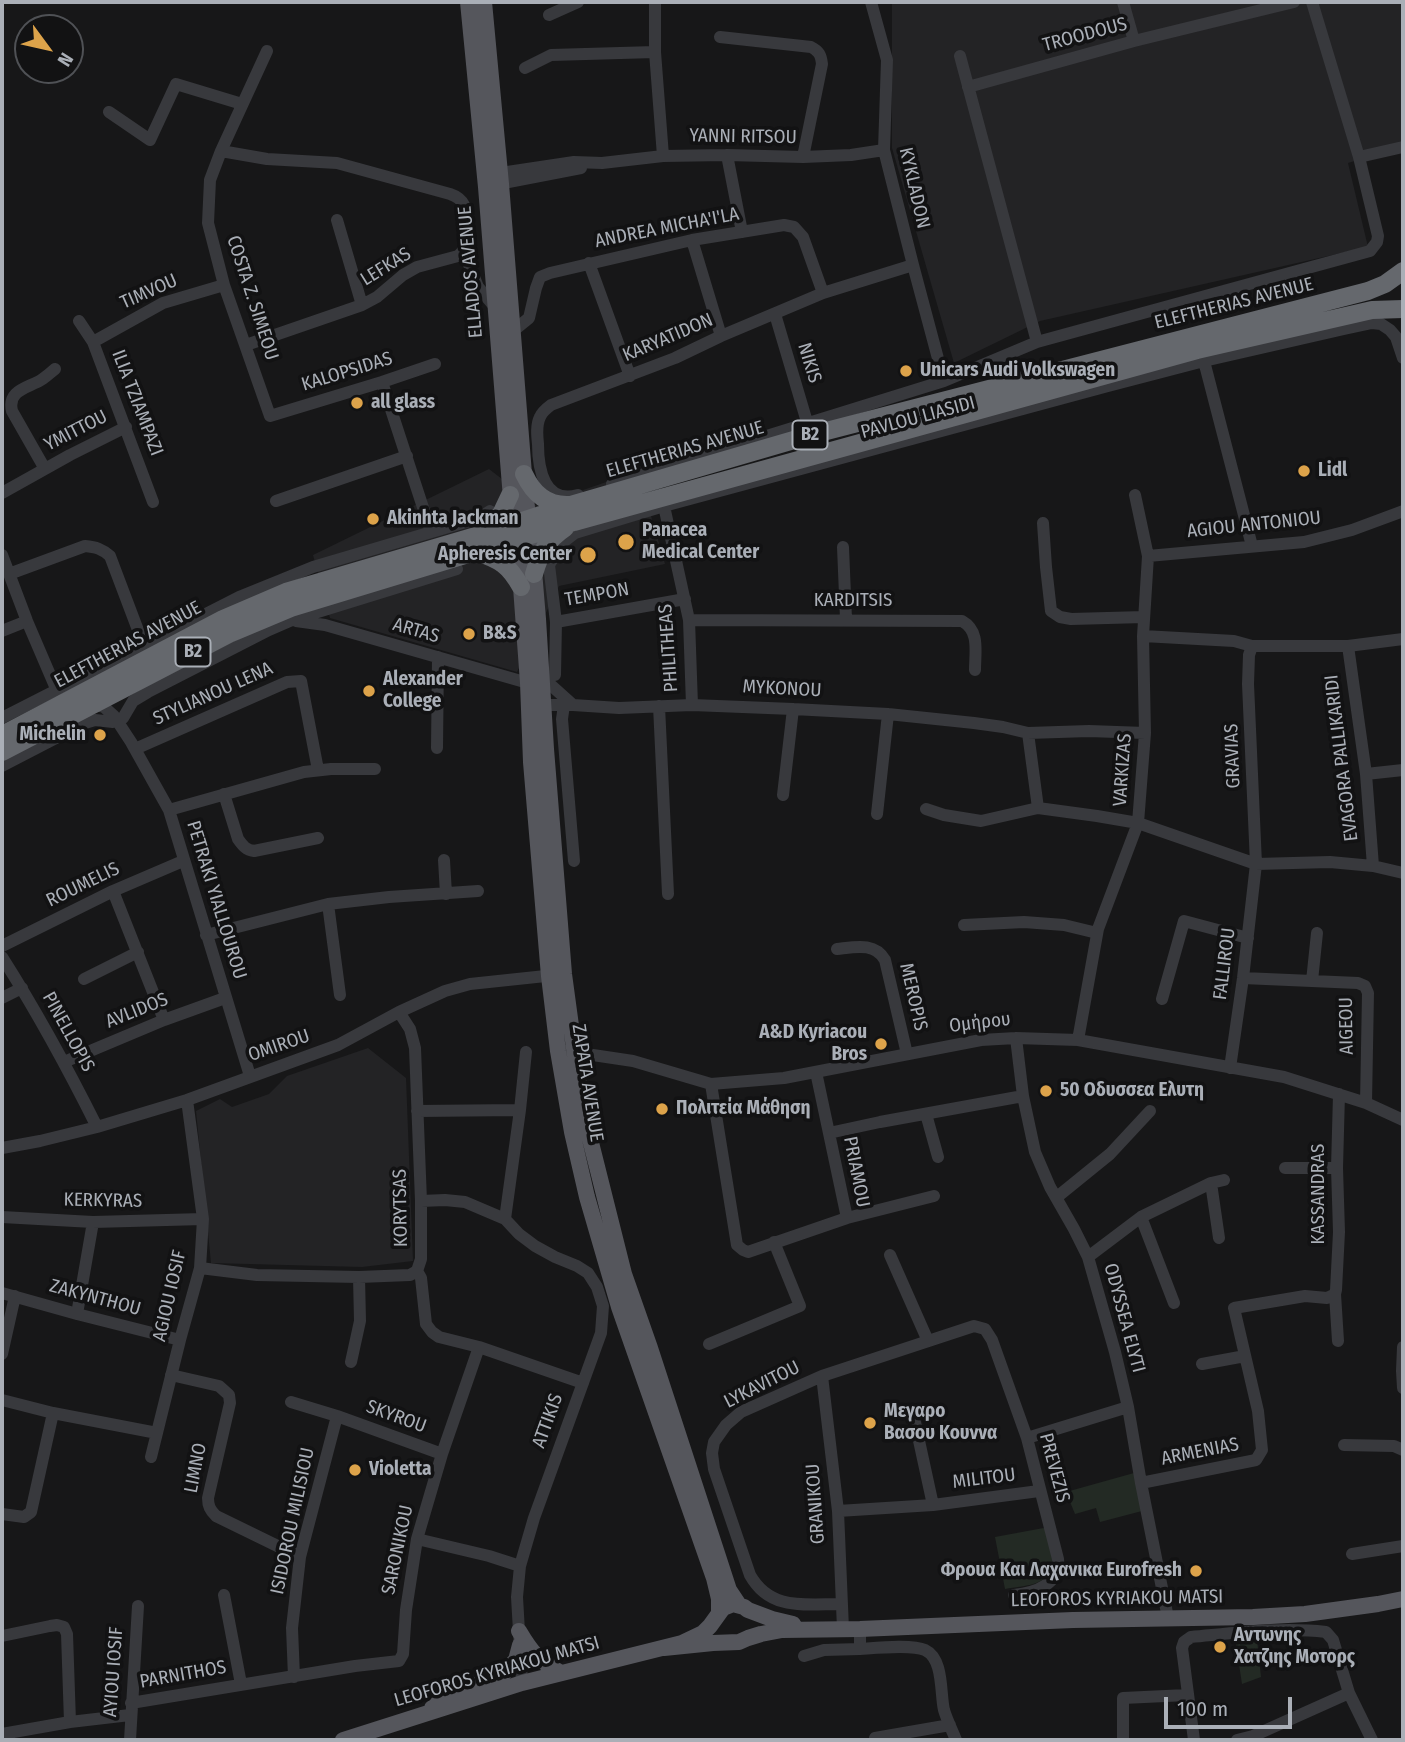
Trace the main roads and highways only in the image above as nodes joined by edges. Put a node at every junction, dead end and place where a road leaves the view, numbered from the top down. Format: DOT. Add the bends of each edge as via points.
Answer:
graph roads {
  1 [pos="468,2"];
  2 [pos="484,2"];
  3 [pos="493,180"];
  4 [pos="1403,271"];
  5 [pos="1403,309"];
  6 [pos="524,474"];
  7 [pos="510,495"];
  8 [pos="574,508"];
  9 [pos="522,529"];
  10 [pos="476,544"];
  11 [pos="528,580"];
  12 [pos="542,679"];
  13 [pos="2,735"];
  14 [pos="2,752"];
  15 [pos="556,975"];
  16 [pos="566,1051"];
  17 [pos="1403,1600"];
  18 [pos="743,1607"];
  19 [pos="717,1616"];
  20 [pos="844,1629"];
  21 [pos="748,1638"];
  22 [pos="730,1643"];
  23 [pos="664,1648"];
  24 [pos="561,1673"];
  25 [pos="425,1714"];
  26 [pos="344,1740"];
  1 -- 3 [label="main road, ELLADOS AVENUE"];
  2 -- 3 [label="main road, ELLADOS AVENUE"];
  3 -- 6 [label="main road, ELLADOS AVENUE" via="513,331"];
  3 -- 7 [label="main road, ELLADOS AVENUE" via="495,307"];
  4 -- 8 [label="highway, ELEFTHERIAS AVENUE / B2" via="1368,291 824,432"];
  5 -- 8 [label="highway, ELEFTHERIAS AVENUE / B2" via="1354,313 1197,350 1001,410"];
  6 -- 8 [label="highway" via="540,497"];
  6 -- 9 [label="main road, ELLADOS AVENUE"];
  7 -- 9 [label="main road, ELLADOS AVENUE"];
  7 -- 10 [label="highway"];
  8 -- 9 [label="highway, ELEFTHERIAS AVENUE / B2"];
  8 -- 11 [label="highway" via="550,539"];
  9 -- 10 [label="highway, ELEFTHERIAS AVENUE / B2"];
  9 -- 11 [label="main road, ZAPATA AVENUE"];
  10 -- 11 [label="highway"];
  10 -- 13 [label="highway, ELEFTHERIAS AVENUE / B2" via="353,563 223,619"];
  10 -- 14 [label="highway, ELEFTHERIAS AVENUE / B2" via="229,634"];
  11 -- 12 [label="main road, ZAPATA AVENUE"];
  12 -- 15 [label="main road, ZAPATA AVENUE"];
  12 -- 15 [label="main road, ZAPATA AVENUE" via="531,762"];
  15 -- 16 [label="main road, ZAPATA AVENUE"];
  16 -- 18 [label="main road, ZAPATA AVENUE" via="624,1273 729,1590"];
  16 -- 19 [label="main road, ZAPATA AVENUE" via="572,1132 590,1209 619,1307 715,1578"];
  17 -- 20 [label="main road, LEOFOROS KYRIAKOU MATSI" via="1242,1625 1168,1618"];
  18 -- 19 [label="main road, LEOFOROS KYRIAKOU MATSI" via="728,1605"];
  18 -- 20 [label="main road, LEOFOROS KYRIAKOU MATSI" via="772,1619"];
  18 -- 21 [label="main road" via="754,1624"];
  19 -- 22 [label="main road" via="716,1630"];
  19 -- 23 [label="main road, LEOFOROS KYRIAKOU MATSI" via="698,1635"];
  20 -- 21 [label="main road, LEOFOROS KYRIAKOU MATSI" via="782,1630"];
  21 -- 22 [label="main road, LEOFOROS KYRIAKOU MATSI"];
  22 -- 23 [label="main road, LEOFOROS KYRIAKOU MATSI"];
  23 -- 24 [label="main road, LEOFOROS KYRIAKOU MATSI"];
  24 -- 25 [label="main road, LEOFOROS KYRIAKOU MATSI"];
  24 -- 25 [label="main road" via="545,1664 520,1638 516,1660 505,1672 450,1694"];
  25 -- 26 [label="main road, LEOFOROS KYRIAKOU MATSI"];
}
